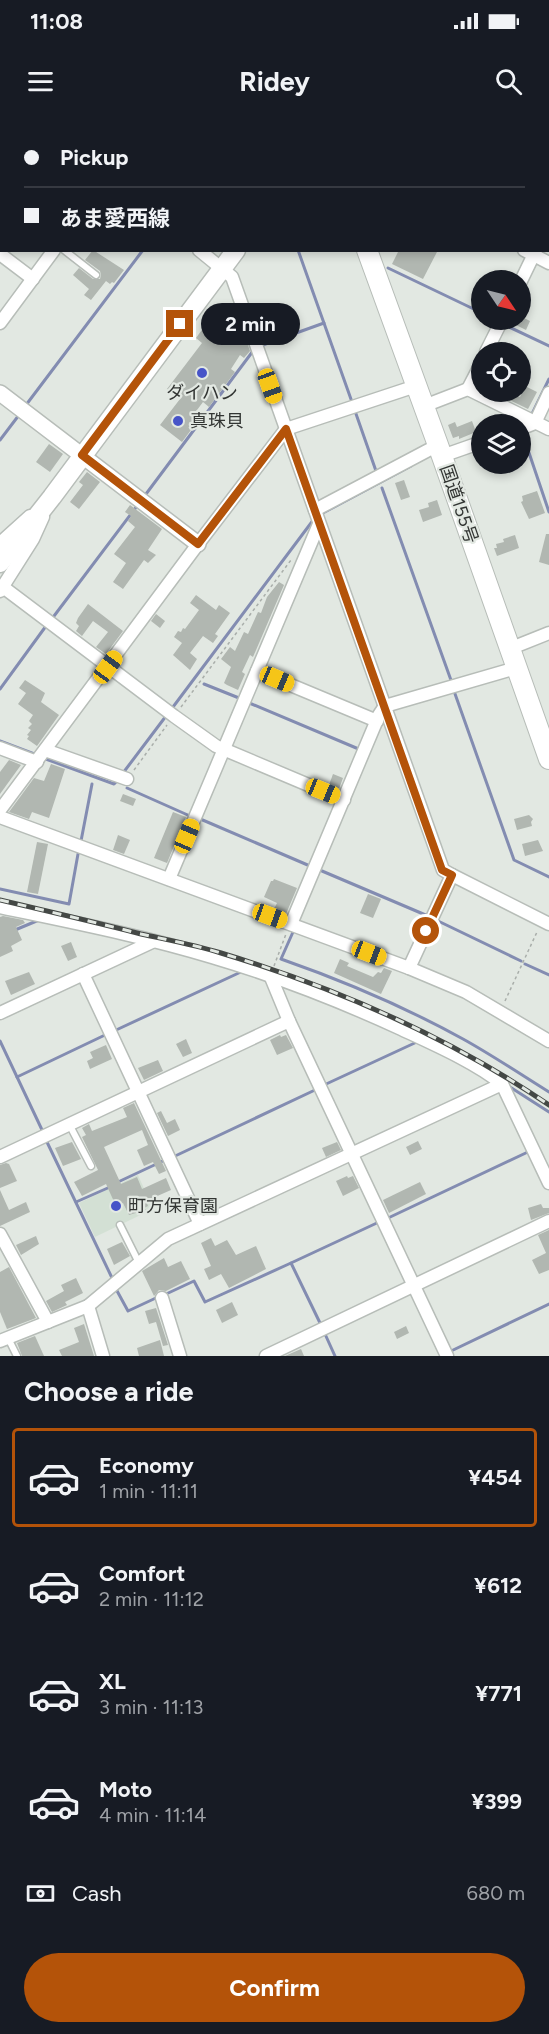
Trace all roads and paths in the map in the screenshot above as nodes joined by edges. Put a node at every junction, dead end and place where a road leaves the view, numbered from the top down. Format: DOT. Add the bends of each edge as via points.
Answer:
graph roads {
  1 [pos="53,252"];
  2 [pos="67,252"];
  3 [pos="202,252"];
  4 [pos="235,252"];
  5 [pos="368,252"];
  6 [pos="531,252"];
  7 [pos="0,254"];
  8 [pos="549,263"];
  9 [pos="223,268"];
  10 [pos="525,270"];
  11 [pos="96,274"];
  12 [pos="33,279"];
  13 [pos="0,323"];
  14 [pos="471,383"];
  15 [pos="416,386"];
  16 [pos="468,389"];
  17 [pos="0,393"];
  18 [pos="549,393"];
  19 [pos="424,406"];
  20 [pos="535,423"];
  21 [pos="531,425"];
  22 [pos="286,429"];
  23 [pos="549,429"];
  24 [pos="471,444"];
  25 [pos="440,450"];
  26 [pos="82,455"];
  27 [pos="52,497"];
  28 [pos="316,515"];
  29 [pos="0,543"];
  30 [pos="198,544"];
  31 [pos="293,558"];
  32 [pos="0,563"];
  33 [pos="1,589"];
  34 [pos="549,633"];
  35 [pos="509,649"];
  36 [pos="108,667"];
  37 [pos="516,668"];
  38 [pos="257,671"];
  39 [pos="385,706"];
  40 [pos="169,713"];
  41 [pos="376,721"];
  42 [pos="0,748"];
  43 [pos="223,750"];
  44 [pos="41,756"];
  45 [pos="549,759"];
  46 [pos="122,777"];
  47 [pos="344,800"];
  48 [pos="0,810"];
  49 [pos="0,817"];
  50 [pos="452,875"];
  51 [pos="169,879"];
  52 [pos="0,907"];
  53 [pos="545,922"];
  54 [pos="291,924"];
  55 [pos="152,942"];
  56 [pos="409,968"];
  57 [pos="83,974"];
  58 [pos="270,975"];
  59 [pos="500,1011"];
  60 [pos="0,1013"];
  61 [pos="289,1022"];
  62 [pos="549,1041"];
  63 [pos="502,1084"];
  64 [pos="138,1092"];
  65 [pos="69,1124"];
  66 [pos="351,1154"];
  67 [pos="0,1157"];
  68 [pos="91,1166"];
  69 [pos="549,1183"];
  70 [pos="549,1221"];
  71 [pos="200,1224"];
  72 [pos="120,1225"];
  73 [pos="0,1234"];
  74 [pos="139,1263"];
  75 [pos="413,1287"];
  76 [pos="162,1298"];
  77 [pos="88,1306"];
  78 [pos="48,1322"];
  79 [pos="0,1327"];
  80 [pos="5,1339"];
  81 [pos="17,1356"];
  82 [pos="103,1356"];
  83 [pos="180,1356"];
  84 [pos="266,1356"];
  85 [pos="447,1356"];
  1 -- 12 [label="street"];
  2 -- 11 [label="lane"];
  3 -- 9 [label="street"];
  4 -- 9 [label="main road"];
  5 -- 15 [label="highway, 国道155号"];
  6 -- 8 [label="street"];
  6 -- 10 [label="street"];
  7 -- 12 [label="street"];
  9 -- 22 [label="street" via="232,277"];
  9 -- 26 [label="main road"];
  12 -- 13 [label="street"];
  14 -- 16 [label="street"];
  15 -- 19 [label="highway, 国道155号"];
  15 -- 22 [label="street"];
  16 -- 19 [label="street"];
  16 -- 20 [label="street"];
  17 -- 26 [label="street"];
  18 -- 20 [label="street"];
  19 -- 25 [label="highway, 国道155号"];
  20 -- 21 [label="street"];
  20 -- 23 [label="street"];
  22 -- 28 [label="street"];
  22 -- 30 [label="street"];
  24 -- 25 [label="street"];
  25 -- 28 [label="street"];
  25 -- 35 [label="highway, 国道155号"];
  26 -- 27 [label="main road"];
  26 -- 30 [label="street"];
  27 -- 29 [label="street"];
  27 -- 32 [label="main road"];
  27 -- 33 [label="street" via="33,539"];
  28 -- 38 [label="street"];
  28 -- 39 [label="street"];
  30 -- 36 [label="street"];
  31 -- 40 [label="path"];
  33 -- 36 [label="street"];
  34 -- 35 [label="street"];
  35 -- 37 [label="highway, 国道155号"];
  36 -- 40 [label="street"];
  36 -- 44 [label="street"];
  37 -- 39 [label="street"];
  37 -- 45 [label="highway, 国道155号"];
  38 -- 41 [label="street"];
  38 -- 43 [label="street"];
  39 -- 41 [label="street"];
  39 -- 50 [label="street" via="442,870"];
  40 -- 43 [label="street"];
  40 -- 46 [label="path"];
  41 -- 47 [label="street"];
  42 -- 44 [label="street"];
  43 -- 47 [label="street"];
  43 -- 51 [label="street"];
  44 -- 46 [label="street"];
  44 -- 48 [label="street"];
  47 -- 54 [label="street"];
  49 -- 51 [label="street"];
  50 -- 53 [label="street"];
  50 -- 56 [label="street"];
  51 -- 54 [label="street"];
  52 -- 55 [label="street"];
  53 -- 59 [label="path"];
  54 -- 56 [label="street"];
  54 -- 58 [label="path"];
  55 -- 57 [label="street"];
  55 -- 58 [label="street"];
  56 -- 59 [label="street"];
  57 -- 60 [label="street"];
  57 -- 64 [label="street"];
  58 -- 61 [label="street"];
  58 -- 63 [label="street" via="416,1035"];
  59 -- 62 [label="street"];
  61 -- 64 [label="street"];
  61 -- 66 [label="street"];
  63 -- 66 [label="street"];
  63 -- 69 [label="street"];
  64 -- 65 [label="street"];
  64 -- 71 [label="street"];
  65 -- 67 [label="street"];
  65 -- 68 [label="lane"];
  66 -- 71 [label="street"];
  66 -- 75 [label="street"];
  70 -- 75 [label="street"];
  71 -- 74 [label="street" via="168,1239"];
  72 -- 74 [label="lane"];
  73 -- 78 [label="street"];
  74 -- 77 [label="street"];
  75 -- 84 [label="street"];
  75 -- 85 [label="street"];
  76 -- 83 [label="street"];
  77 -- 78 [label="street"];
  77 -- 82 [label="street"];
  78 -- 80 [label="street"];
  79 -- 80 [label="street"];
  80 -- 81 [label="lane"];
}
